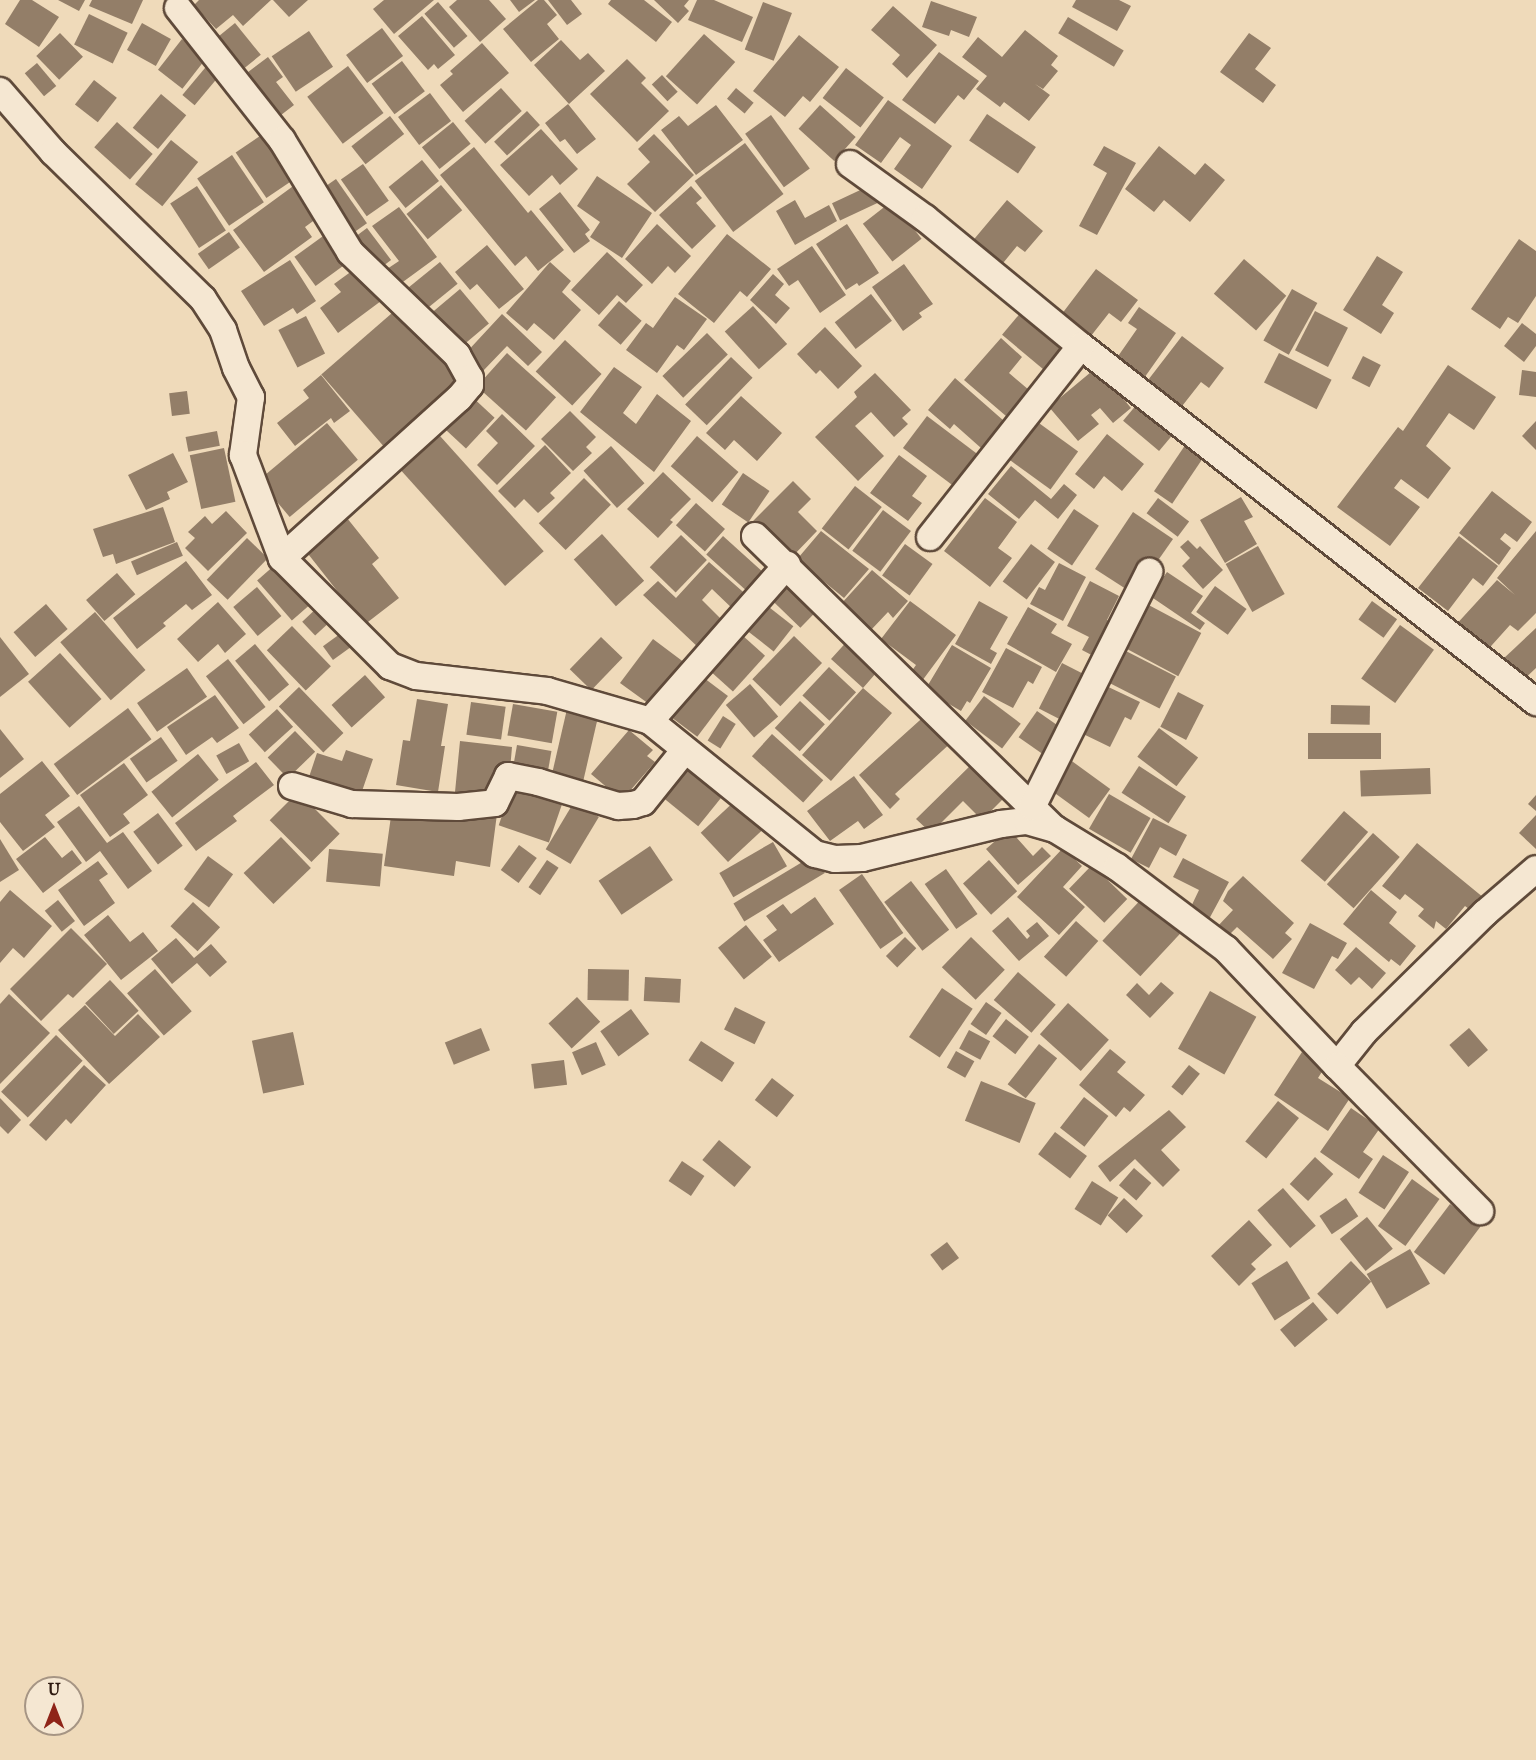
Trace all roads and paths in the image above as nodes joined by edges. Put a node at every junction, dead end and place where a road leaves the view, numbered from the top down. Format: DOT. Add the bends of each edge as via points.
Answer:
graph roads {
  1 [pos="178,8"];
  2 [pos="0,91"];
  3 [pos="850,164"];
  4 [pos="1081,346"];
  5 [pos="755,536"];
  6 [pos="930,537"];
  7 [pos="282,558"];
  8 [pos="788,565"];
  9 [pos="1149,572"];
  10 [pos="1536,702"];
  11 [pos="650,721"];
  12 [pos="684,751"];
  13 [pos="292,786"];
  14 [pos="1032,807"];
  15 [pos="1054,829"];
  16 [pos="1536,869"];
  17 [pos="1337,1066"];
  18 [pos="1480,1211"];
  1 -- 7 [label="street" via="282,140 350,252 457,355 470,378 470,385 459,398"];
  2 -- 7 [label="street" via="52,152 203,299 223,330 251,397 243,455"];
  3 -- 4 [label="street" via="926,218"];
  4 -- 6 [label="street"];
  4 -- 10 [label="street"];
  5 -- 8 [label="street"];
  7 -- 11 [label="street" via="390,666 416,676 547,691"];
  8 -- 11 [label="street"];
  8 -- 14 [label="street"];
  9 -- 14 [label="street"];
  11 -- 12 [label="street"];
  12 -- 13 [label="street" via="643,802 633,805 618,806 508,776 495,803 458,807 352,804"];
  12 -- 15 [label="street" via="815,854 835,859 862,858 1001,824 1027,821"];
  14 -- 15 [label="street"];
  15 -- 17 [label="street" via="1117,867 1226,949"];
  16 -- 17 [label="street" via="1485,913 1364,1032"];
  17 -- 18 [label="street"];
}
